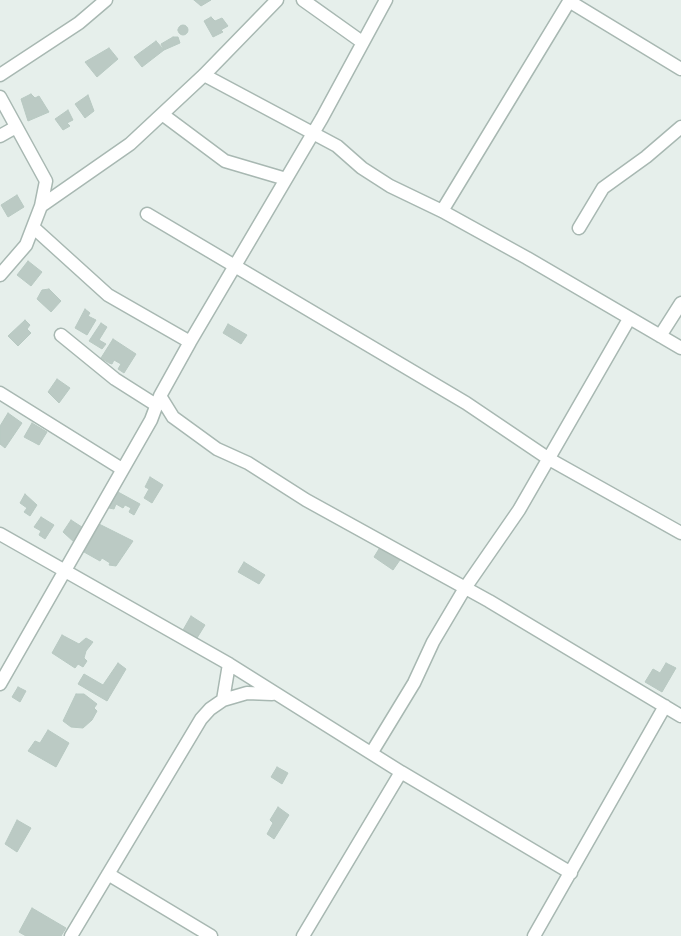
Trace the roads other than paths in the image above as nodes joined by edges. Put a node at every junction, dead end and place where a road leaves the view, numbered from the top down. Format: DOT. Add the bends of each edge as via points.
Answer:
graph roads {
  1 [pos="106,0"];
  2 [pos="278,0"];
  3 [pos="303,0"];
  4 [pos="386,0"];
  5 [pos="569,1"];
  6 [pos="362,42"];
  7 [pos="681,69"];
  8 [pos="0,75"];
  9 [pos="204,75"];
  10 [pos="0,96"];
  11 [pos="162,114"];
  12 [pos="16,127"];
  13 [pos="681,127"];
  14 [pos="312,132"];
  15 [pos="0,136"];
  16 [pos="286,179"];
  17 [pos="46,181"];
  18 [pos="68,187"];
  19 [pos="42,206"];
  20 [pos="442,211"];
  21 [pos="147,214"];
  22 [pos="34,228"];
  23 [pos="579,228"];
  24 [pos="236,266"];
  25 [pos="0,274"];
  26 [pos="681,303"];
  27 [pos="629,319"];
  28 [pos="61,335"];
  29 [pos="660,336"];
  30 [pos="190,342"];
  31 [pos="681,348"];
  32 [pos="0,393"];
  33 [pos="158,400"];
  34 [pos="173,417"];
  35 [pos="151,420"];
  36 [pos="549,459"];
  37 [pos="122,469"];
  38 [pos="681,533"];
  39 [pos="0,534"];
  40 [pos="63,571"];
  41 [pos="465,588"];
  42 [pos="229,664"];
  43 [pos="0,684"];
  44 [pos="274,694"];
  45 [pos="222,700"];
  46 [pos="665,706"];
  47 [pos="681,716"];
  48 [pos="372,752"];
  49 [pos="401,772"];
  50 [pos="571,873"];
  51 [pos="108,874"];
  52 [pos="72,936"];
  53 [pos="211,936"];
  54 [pos="303,936"];
  55 [pos="534,936"];
  1 -- 8 [label="street" via="79,23"];
  2 -- 9 [label="street"];
  3 -- 6 [label="street"];
  4 -- 6 [label="street"];
  5 -- 7 [label="street"];
  5 -- 20 [label="street"];
  6 -- 14 [label="street"];
  9 -- 11 [label="street"];
  9 -- 14 [label="street"];
  10 -- 12 [label="street"];
  11 -- 16 [label="street" via="225,161"];
  11 -- 18 [label="street" via="130,144"];
  12 -- 15 [label="street"];
  12 -- 17 [label="street"];
  13 -- 23 [label="street" via="603,188"];
  14 -- 16 [label="street"];
  14 -- 20 [label="street" via="390,186"];
  16 -- 24 [label="street"];
  17 -- 18 [label="street"];
  17 -- 19 [label="street"];
  18 -- 19 [label="street"];
  19 -- 22 [label="street"];
  20 -- 27 [label="street"];
  21 -- 24 [label="street"];
  22 -- 25 [label="street" via="16,258"];
  22 -- 30 [label="street" via="108,295"];
  24 -- 30 [label="street"];
  24 -- 36 [label="street" via="466,403"];
  26 -- 29 [label="street"];
  27 -- 29 [label="street"];
  27 -- 36 [label="street"];
  28 -- 33 [label="street" via="115,379"];
  29 -- 31 [label="street"];
  30 -- 33 [label="street"];
  32 -- 37 [label="street"];
  33 -- 34 [label="street"];
  33 -- 35 [label="street"];
  34 -- 35 [label="street"];
  34 -- 41 [label="street" via="217,448"];
  35 -- 37 [label="street"];
  36 -- 38 [label="street"];
  36 -- 41 [label="street" via="494,549"];
  37 -- 40 [label="street"];
  39 -- 40 [label="street"];
  40 -- 42 [label="street"];
  40 -- 43 [label="street"];
  41 -- 46 [label="street"];
  41 -- 48 [label="street"];
  42 -- 44 [label="street"];
  42 -- 45 [label="street"];
  44 -- 45 [label="street" via="247,693"];
  44 -- 48 [label="street"];
  45 -- 51 [label="street" via="202,719"];
  46 -- 47 [label="street"];
  46 -- 50 [label="street"];
  48 -- 49 [label="street"];
  49 -- 50 [label="street"];
  49 -- 54 [label="street"];
  50 -- 55 [label="street"];
  51 -- 52 [label="street"];
  51 -- 53 [label="street"];
}
